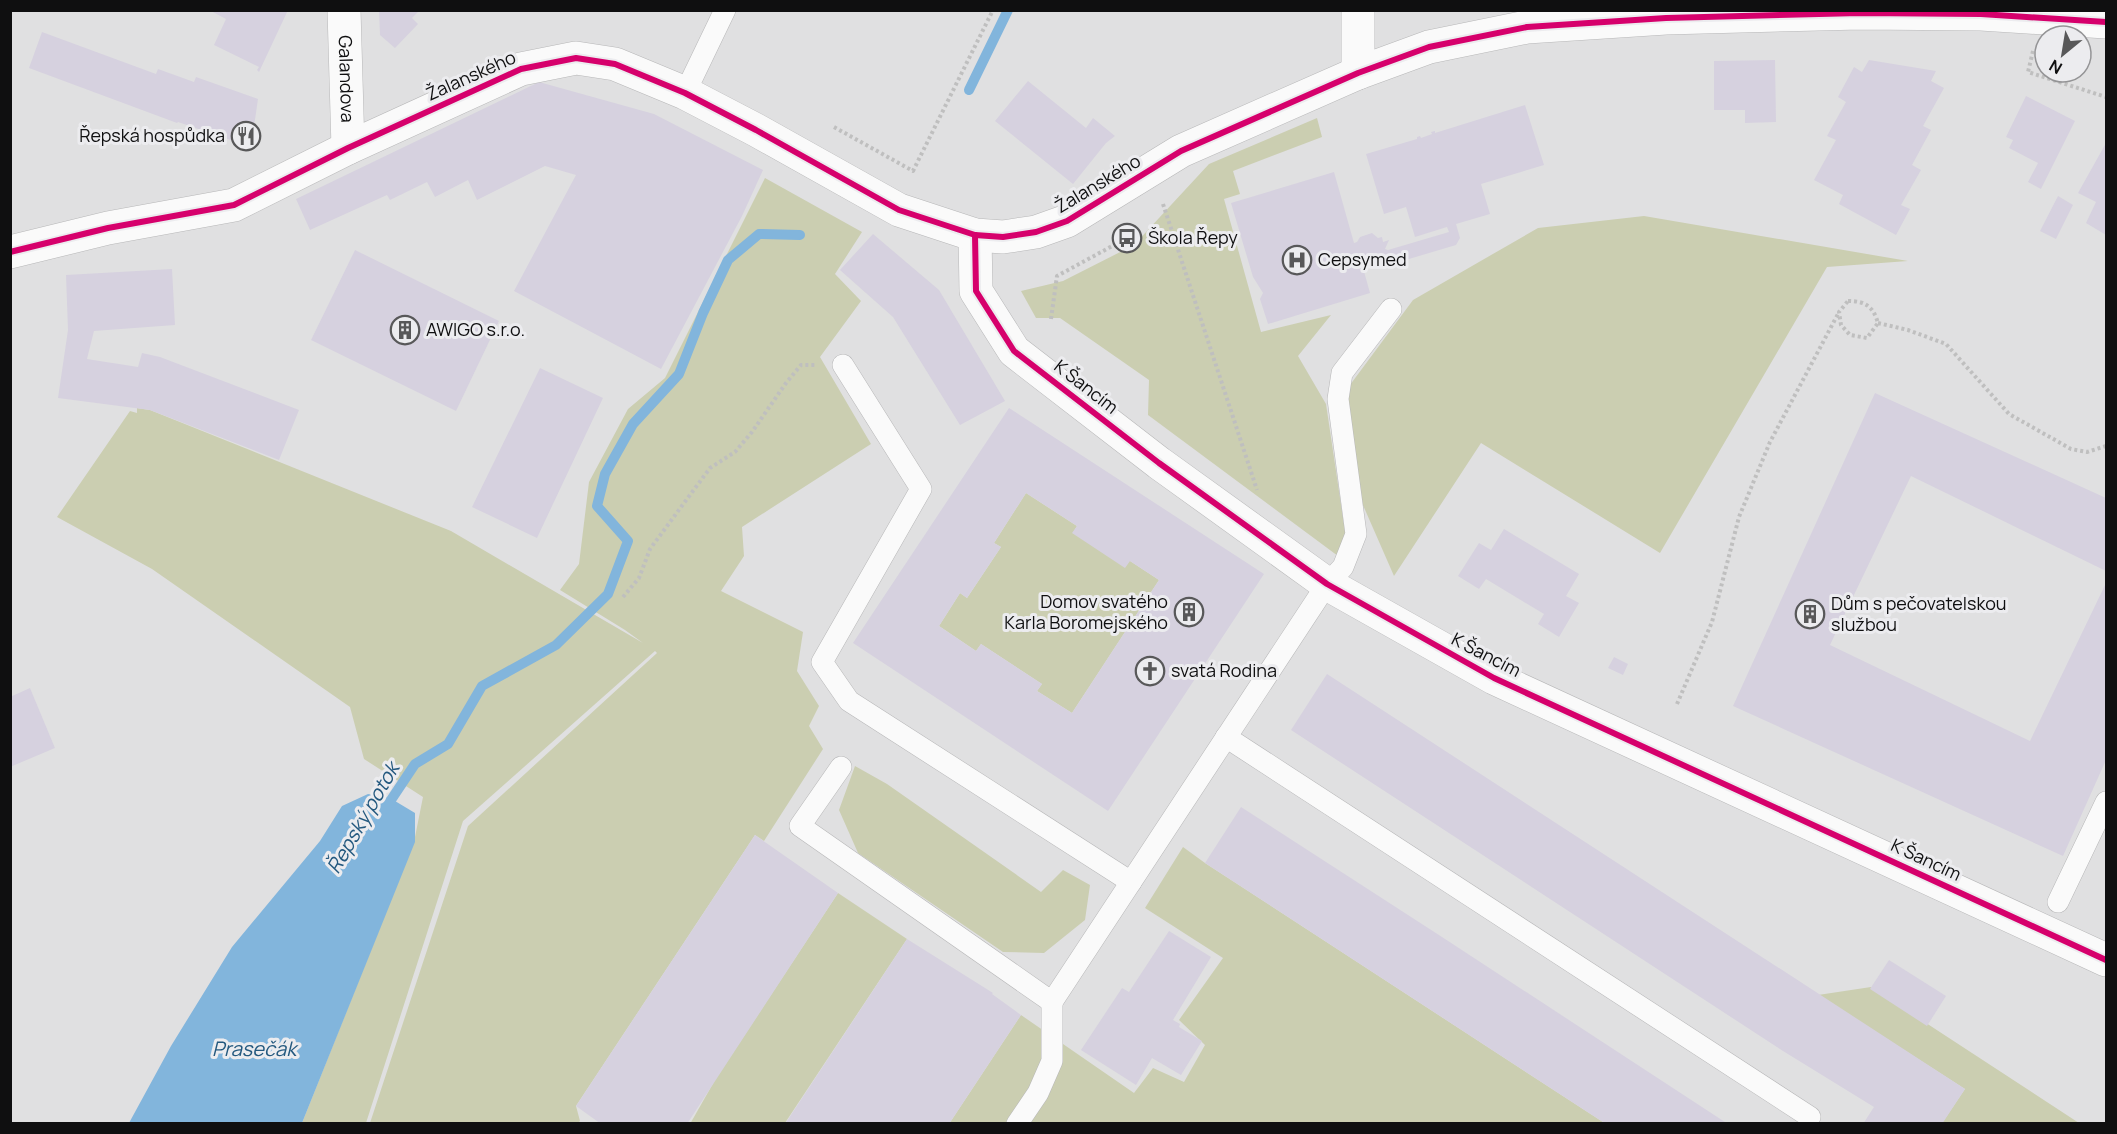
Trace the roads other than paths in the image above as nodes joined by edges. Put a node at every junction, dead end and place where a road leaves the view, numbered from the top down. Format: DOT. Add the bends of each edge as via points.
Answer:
graph roads {
  1 [pos="344,10"];
  2 [pos="724,10"];
  3 [pos="1358,10"];
  4 [pos="2106,22"];
  5 [pos="1358,73"];
  6 [pos="685,93"];
  7 [pos="348,148"];
  8 [pos="975,235"];
  9 [pos="10,252"];
  10 [pos="1391,309"];
  11 [pos="843,365"];
  12 [pos="1327,584"];
  13 [pos="1226,737"];
  14 [pos="841,767"];
  15 [pos="2106,802"];
  16 [pos="1131,882"];
  17 [pos="2058,902"];
  18 [pos="2106,960"];
  19 [pos="1052,1002"];
  20 [pos="1810,1117"];
  21 [pos="1017,1124"];
  1 -- 7 [label="street, Galandova"];
  2 -- 6 [label="lane"];
  3 -- 5 [label="street"];
  4 -- 5 [label="street, Žalanského" via="1981,14 1860,13 1527,27 1429,47"];
  5 -- 8 [label="street, Žalanského" via="1181,151 1067,221 1017,235"];
  6 -- 7 [label="street, Žalanského" via="615,64 576,58 521,69"];
  6 -- 8 [label="street, Žalanského" via="899,210"];
  7 -- 9 [label="street, Žalanského" via="234,204"];
  8 -- 12 [label="street, K Šancím" via="976,291 1014,351 1159,463"];
  10 -- 12 [label="lane" via="1342,373 1338,399 1356,534 1343,567"];
  11 -- 16 [label="lane" via="921,489 822,662 849,701"];
  12 -- 13 [label="lane"];
  12 -- 18 [label="street, K Šancím" via="1494,678"];
  13 -- 16 [label="lane"];
  13 -- 20 [label="lane"];
  14 -- 19 [label="lane" via="800,826"];
  15 -- 17 [label="lane"];
  16 -- 19 [label="lane"];
  19 -- 21 [label="lane" via="1053,1061 1038,1094"];
}
